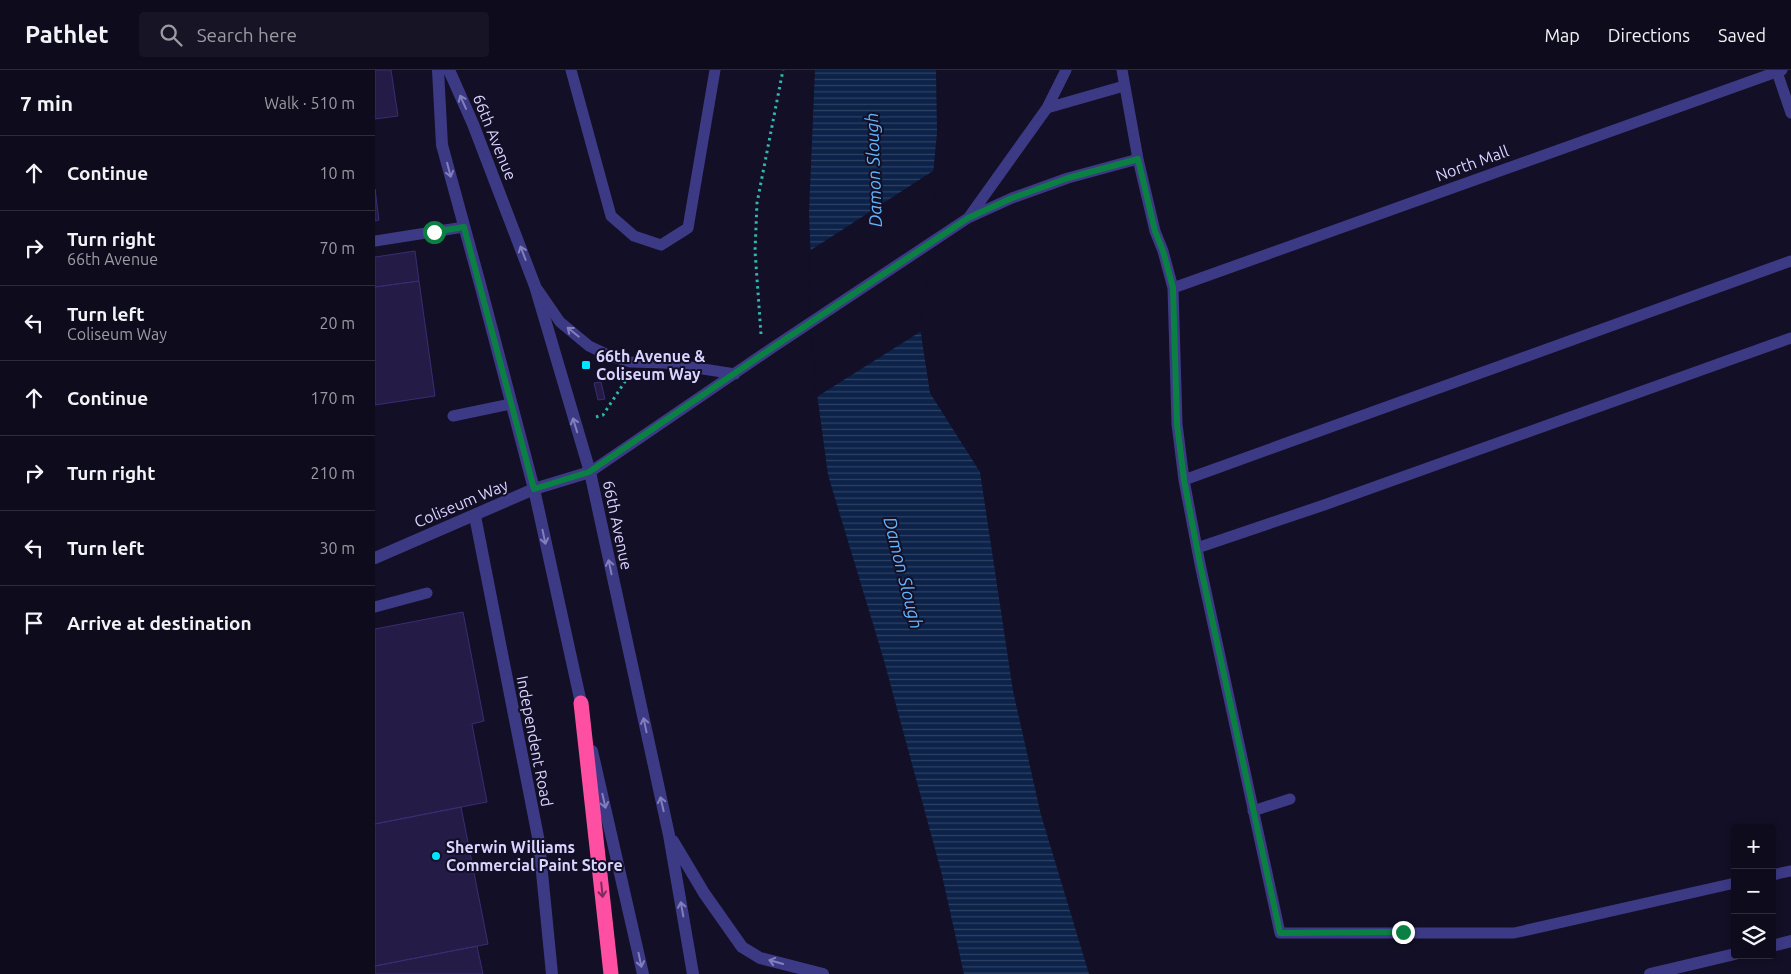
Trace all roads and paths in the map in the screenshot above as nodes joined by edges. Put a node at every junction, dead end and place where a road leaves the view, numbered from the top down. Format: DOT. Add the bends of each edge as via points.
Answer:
graph roads {
  1 [pos="438,70"];
  2 [pos="449,70"];
  3 [pos="571,70"];
  4 [pos="715,70"];
  5 [pos="783,70"];
  6 [pos="1067,70"];
  7 [pos="1121,70"];
  8 [pos="1779,71"];
  9 [pos="1125,86"];
  10 [pos="1047,108"];
  11 [pos="1791,114"];
  12 [pos="1138,159"];
  13 [pos="968,218"];
  14 [pos="464,227"];
  15 [pos="375,241"];
  16 [pos="1791,261"];
  17 [pos="535,286"];
  18 [pos="1173,288"];
  19 [pos="1791,338"];
  20 [pos="767,351"];
  21 [pos="735,374"];
  22 [pos="628,375"];
  23 [pos="511,404"];
  24 [pos="453,416"];
  25 [pos="596,417"];
  26 [pos="589,472"];
  27 [pos="1184,480"];
  28 [pos="534,489"];
  29 [pos="475,516"];
  30 [pos="1197,548"];
  31 [pos="375,558"];
  32 [pos="427,593"];
  33 [pos="375,607"];
  34 [pos="581,702"];
  35 [pos="1290,799"];
  36 [pos="1253,810"];
  37 [pos="669,835"];
  38 [pos="1791,871"];
  39 [pos="1776,874"];
  40 [pos="1731,884"];
  41 [pos="1791,941"];
  42 [pos="1776,945"];
  43 [pos="1731,955"];
  44 [pos="552,974"];
  45 [pos="611,974"];
  46 [pos="643,974"];
  47 [pos="693,974"];
  48 [pos="823,974"];
  49 [pos="1650,974"];
  1 -- 14 [label="street, one-way" via="442,145"];
  17 -- 2 [label="street, 66th Avenue, one-way"];
  3 -- 4 [label="lane" via="611,216 634,236 661,246 688,228"];
  5 -- 20 [label="path" via="757,203 755,250"];
  6 -- 10 [label="lane"];
  7 -- 9 [label="lane"];
  8 -- 11 [label="lane"];
  8 -- 18 [label="lane, North Mall"];
  9 -- 10 [label="lane"];
  9 -- 12 [label="lane"];
  10 -- 13 [label="lane"];
  12 -- 13 [label="lane" via="1068,178"];
  12 -- 18 [label="lane"];
  13 -- 20 [label="lane"];
  14 -- 15 [label="lane"];
  14 -- 23 [label="street"];
  16 -- 27 [label="lane"];
  21 -- 17 [label="lane, one-way" via="665,362 630,362 610,356 589,346 560,322"];
  26 -- 17 [label="street, 66th Avenue, one-way"];
  18 -- 27 [label="lane" via="1177,424"];
  19 -- 30 [label="lane"];
  20 -- 21 [label="lane"];
  21 -- 26 [label="lane"];
  22 -- 25 [label="path" via="605,417"];
  23 -- 24 [label="lane"];
  23 -- 28 [label="street"];
  26 -- 28 [label="street, Coliseum Way"];
  37 -- 26 [label="street, 66th Avenue, one-way"];
  27 -- 30 [label="lane"];
  28 -- 29 [label="street, Coliseum Way"];
  28 -- 34 [label="street, one-way"];
  29 -- 31 [label="street, Coliseum Way"];
  29 -- 44 [label="street, Independent Road" via="539,842"];
  30 -- 36 [label="lane"];
  32 -- 33 [label="lane"];
  34 -- 45 [label="highway, one-way"];
  34 -- 46 [label="street, one-way"];
  35 -- 36 [label="lane"];
  36 -- 40 [label="lane" via="1280,933 1514,933"];
  47 -- 37 [label="street, 66th Avenue, one-way"];
  48 -- 37 [label="street, one-way" via="760,958 743,947 704,893"];
  38 -- 39 [label="lane"];
  41 -- 42 [label="street"];
  43 -- 49 [label="street"];
}
